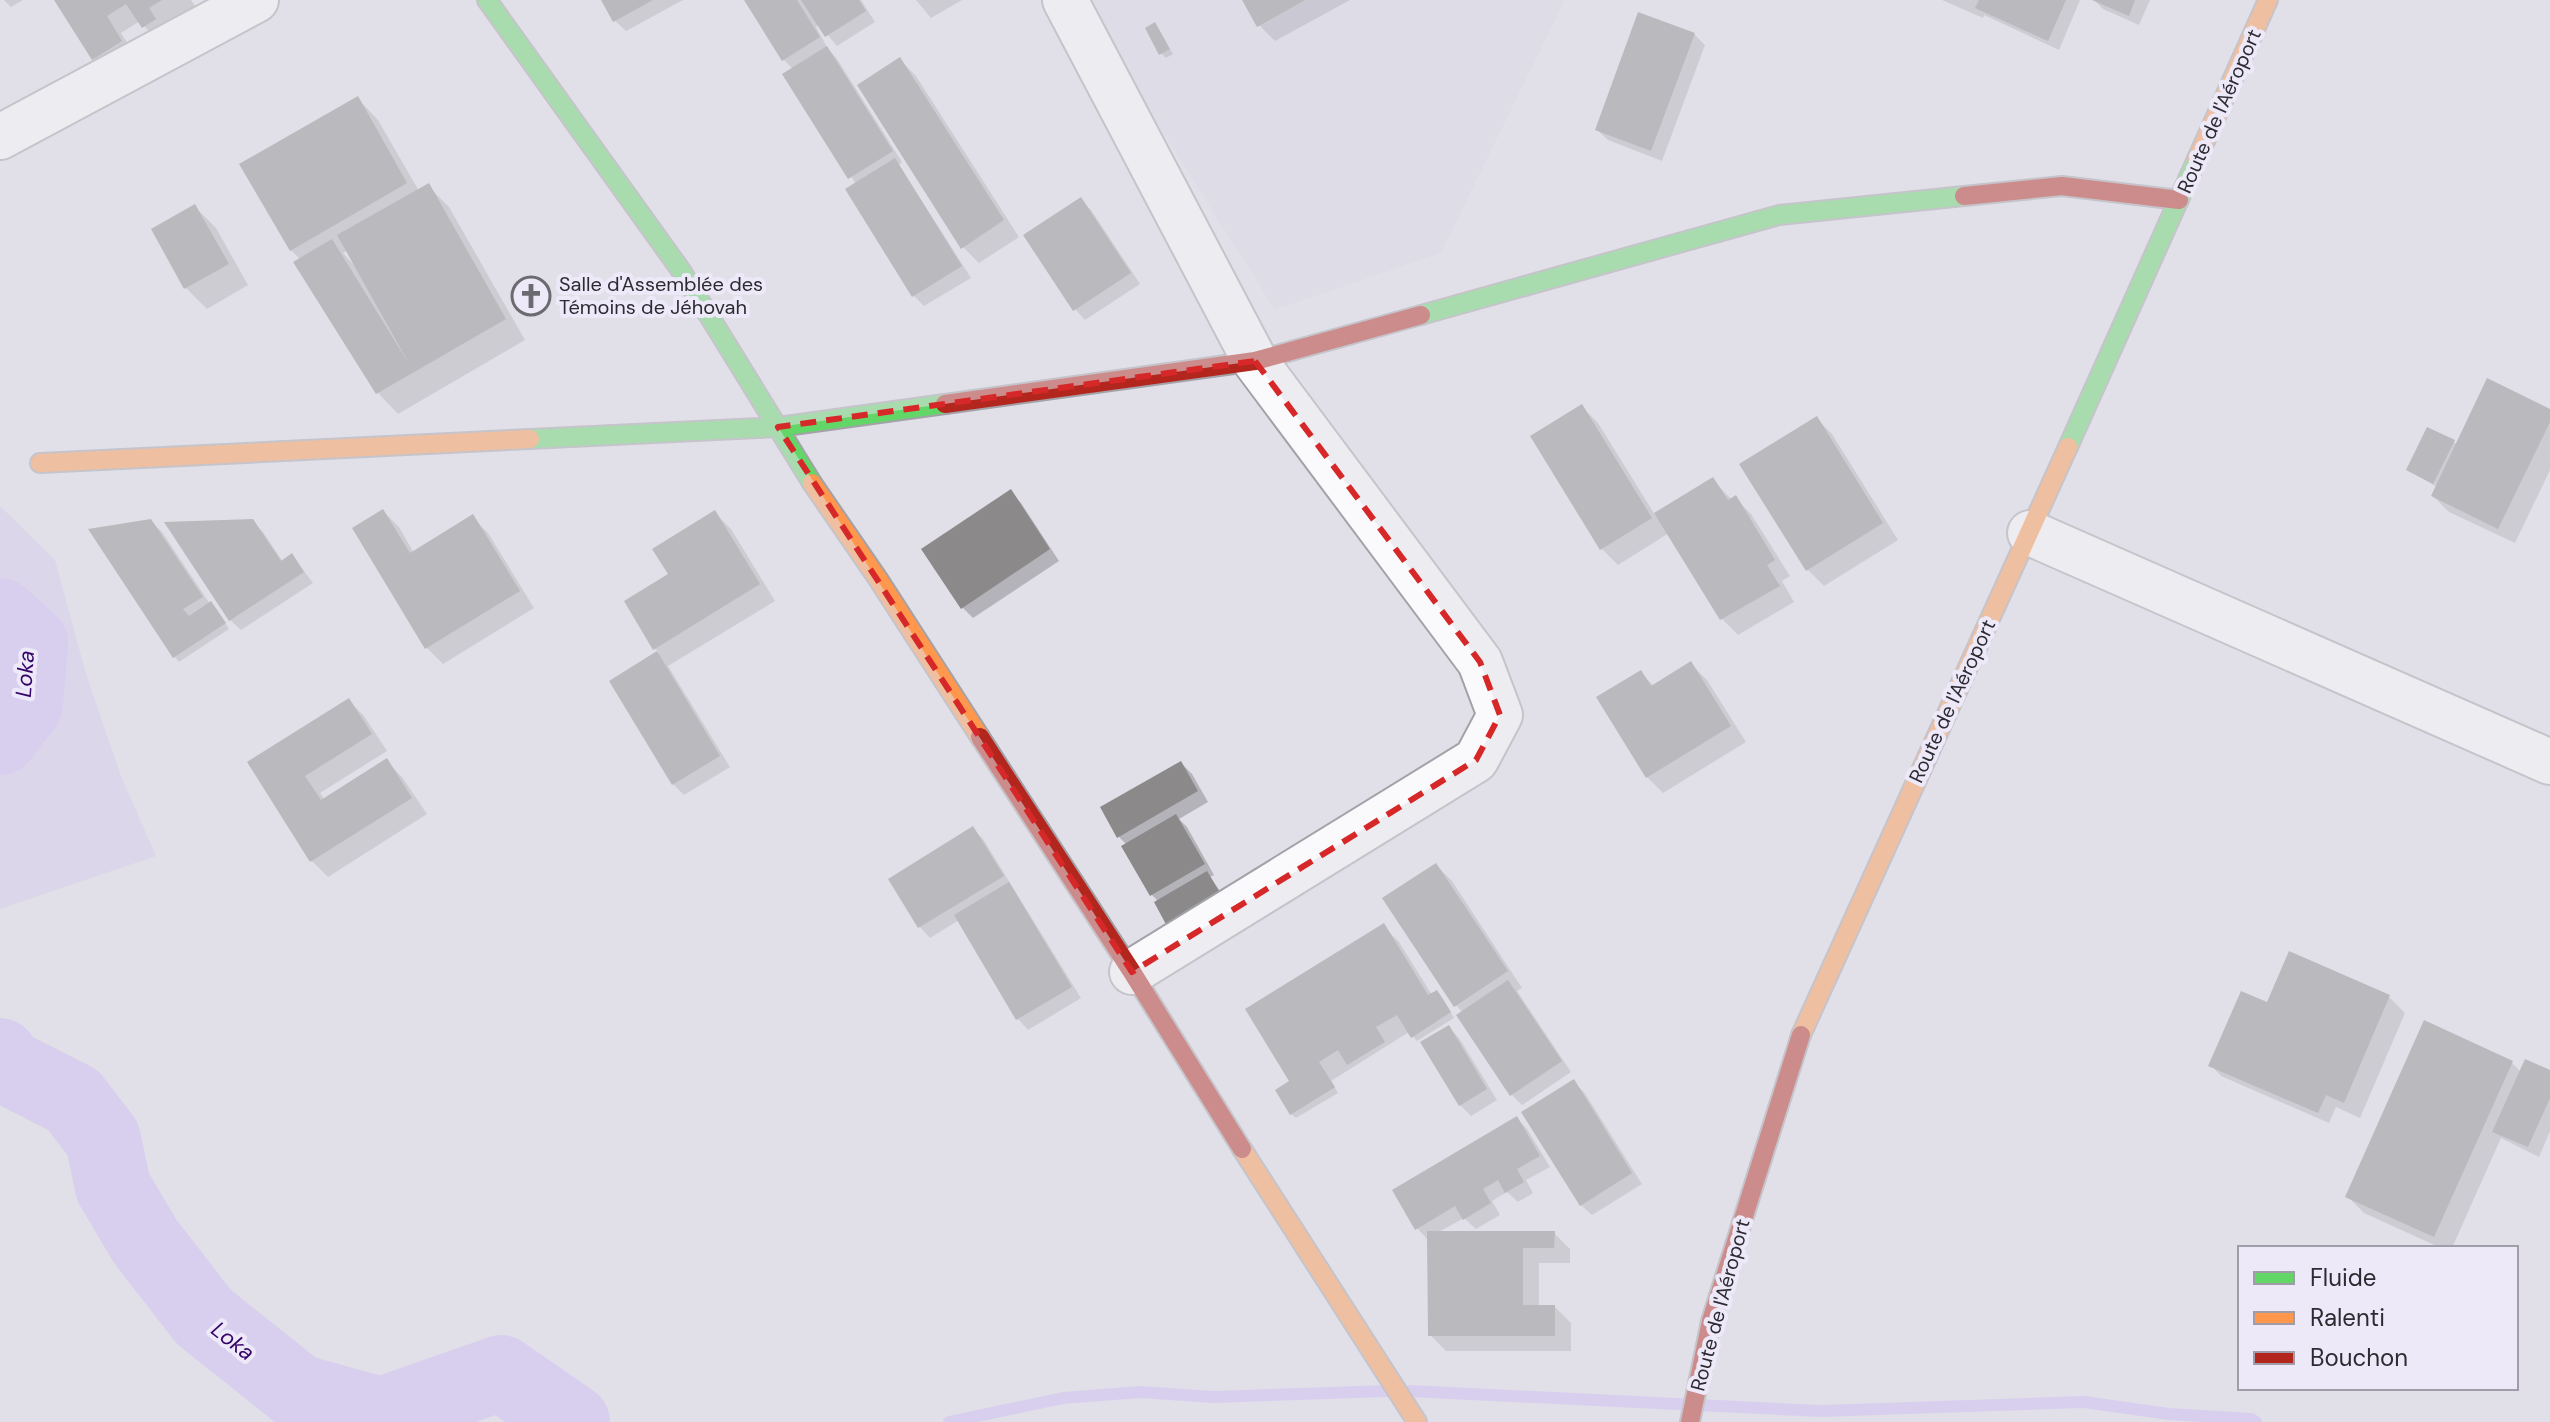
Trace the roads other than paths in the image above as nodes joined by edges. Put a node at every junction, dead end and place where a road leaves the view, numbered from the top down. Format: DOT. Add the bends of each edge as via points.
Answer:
graph roads {
  1 [pos="256,0"];
  2 [pos="487,0"];
  3 [pos="1065,0"];
  4 [pos="2268,0"];
  5 [pos="0,137"];
  6 [pos="2179,200"];
  7 [pos="1255,361"];
  8 [pos="778,427"];
  9 [pos="40,463"];
  10 [pos="2030,533"];
  11 [pos="2550,762"];
  12 [pos="1132,972"];
  13 [pos="1417,1422"];
  14 [pos="1690,1422"];
  1 -- 5 [label="street"];
  2 -- 8 [label="street" via="682,272"];
  3 -- 7 [label="street"];
  4 -- 6 [label="street, Route de l'Aéroport"];
  6 -- 7 [label="street" via="2062,186 1779,215"];
  6 -- 10 [label="street, Route de l'Aéroport"];
  7 -- 8 [label="street"];
  7 -- 12 [label="street" via="1480,662 1500,715 1476,760"];
  8 -- 9 [label="street"];
  8 -- 12 [label="street"];
  10 -- 11 [label="street"];
  10 -- 14 [label="street, Route de l'Aéroport" via="1805,1021 1711,1321"];
  12 -- 13 [label="street"];
}
